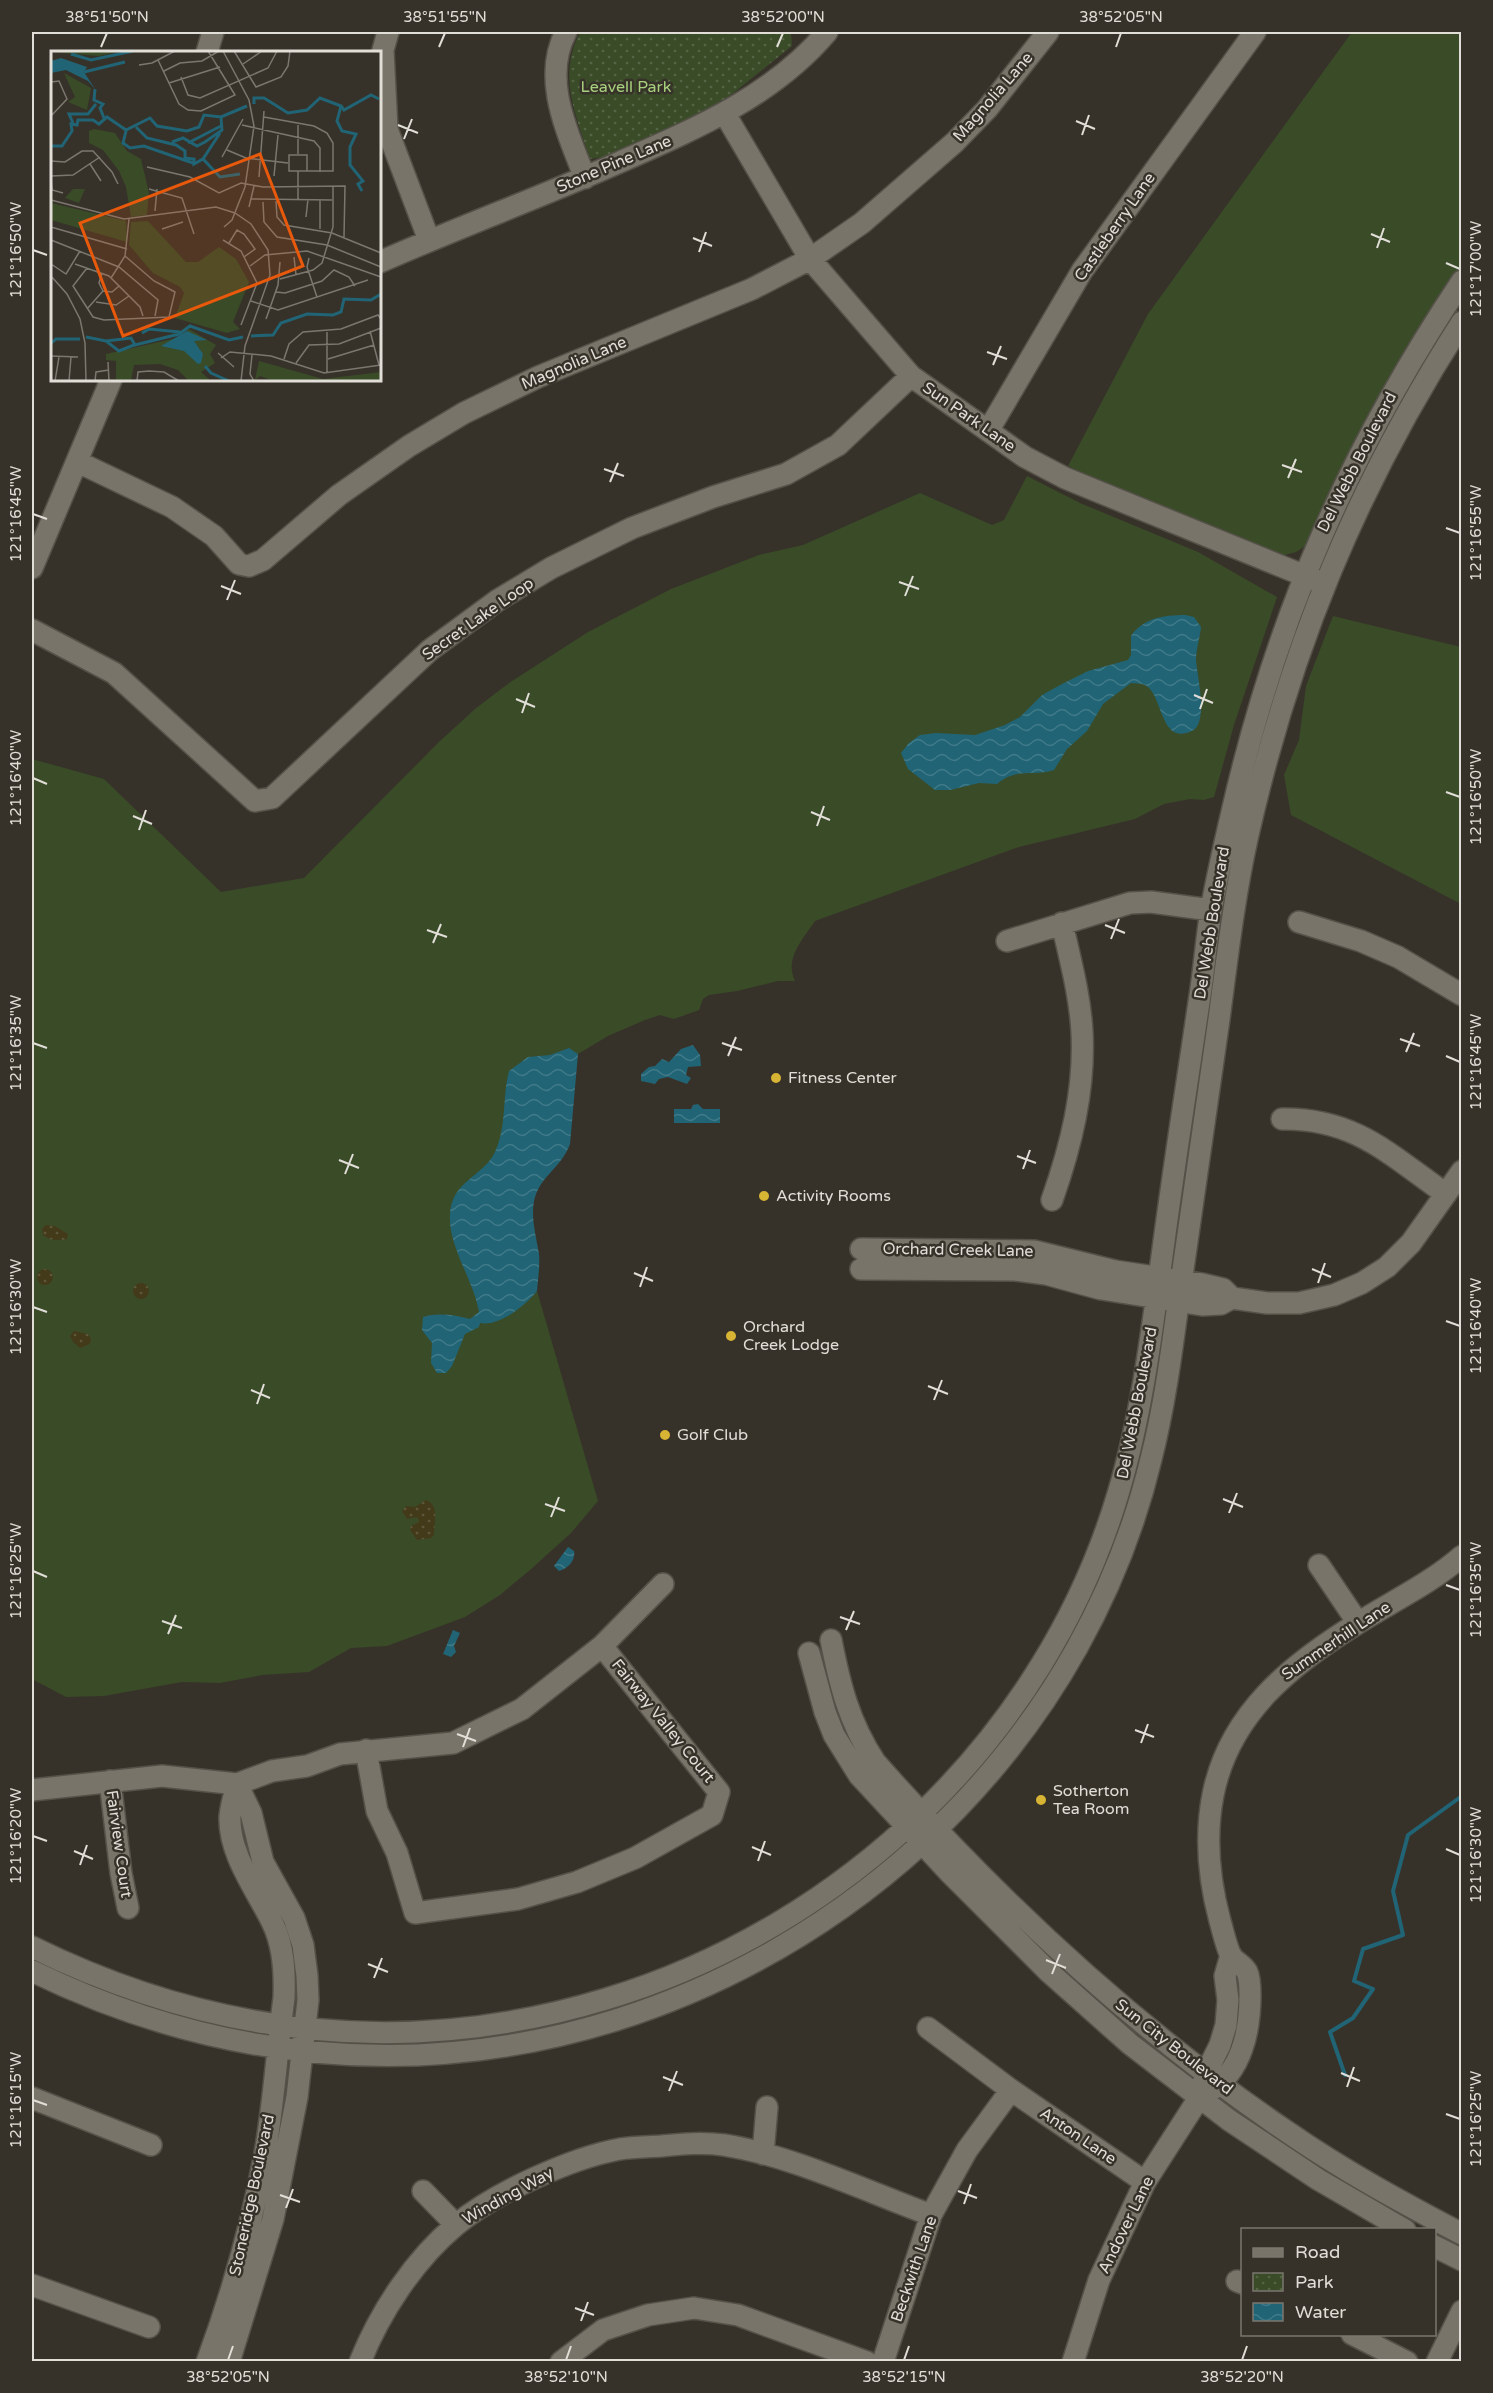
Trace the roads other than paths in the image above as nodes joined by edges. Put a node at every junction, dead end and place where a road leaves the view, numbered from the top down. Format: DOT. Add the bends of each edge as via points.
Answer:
graph roads {
  1 [pos="213,32"];
  2 [pos="388,32"];
  3 [pos="566,32"];
  4 [pos="1048,32"];
  5 [pos="1255,32"];
  6 [pos="822,33"];
  7 [pos="207,51"];
  8 [pos="724,114"];
  9 [pos="585,178"];
  10 [pos="429,240"];
  11 [pos="810,259"];
  12 [pos="381,262"];
  13 [pos="1461,280"];
  14 [pos="1461,322"];
  15 [pos="911,376"];
  16 [pos="111,381"];
  17 [pos="988,431"];
  18 [pos="78,462"];
  19 [pos="32,568"];
  20 [pos="1303,576"];
  21 [pos="1323,584"];
  22 [pos="32,630"];
  23 [pos="1211,910"];
  24 [pos="1299,922"];
  25 [pos="1062,923"];
  26 [pos="1007,941"];
  27 [pos="1461,995"];
  28 [pos="1282,1119"];
  29 [pos="1461,1171"];
  30 [pos="1446,1194"];
  31 [pos="1052,1200"];
  32 [pos="861,1259"];
  33 [pos="1158,1287"];
  34 [pos="1180,1291"];
  35 [pos="1461,1556"];
  36 [pos="1319,1565"];
  37 [pos="663,1584"];
  38 [pos="1358,1623"];
  39 [pos="831,1640"];
  40 [pos="602,1646"];
  41 [pos="809,1653"];
  42 [pos="366,1750"];
  43 [pos="110,1781"];
  44 [pos="237,1784"];
  45 [pos="32,1790"];
  46 [pos="915,1820"];
  47 [pos="930,1837"];
  48 [pos="129,1908"];
  49 [pos="32,1947"];
  50 [pos="32,1971"];
  51 [pos="282,2026"];
  52 [pos="305,2028"];
  53 [pos="928,2028"];
  54 [pos="279,2050"];
  55 [pos="302,2052"];
  56 [pos="1214,2079"];
  57 [pos="1011,2090"];
  58 [pos="32,2098"];
  59 [pos="1199,2098"];
  60 [pos="767,2107"];
  61 [pos="151,2145"];
  62 [pos="763,2154"];
  63 [pos="1145,2182"];
  64 [pos="423,2191"];
  65 [pos="931,2215"];
  66 [pos="456,2225"];
  67 [pos="1403,2228"];
  68 [pos="1461,2234"];
  69 [pos="1436,2247"];
  70 [pos="1461,2260"];
  71 [pos="32,2285"];
  72 [pos="1461,2312"];
  73 [pos="149,2327"];
  74 [pos="1356,2336"];
  75 [pos="207,2361"];
  76 [pos="229,2361"];
  77 [pos="360,2361"];
  78 [pos="561,2361"];
  79 [pos="867,2361"];
  80 [pos="883,2361"];
  81 [pos="1073,2361"];
  82 [pos="1407,2361"];
  83 [pos="1437,2361"];
  1 -- 7 [label="street"];
  2 -- 10 [label="street" via="383,50 387,129"];
  3 -- 9 [label="street" via="556,66 556,88 562,118"];
  4 -- 11 [label="street, Magnolia Lane" via="987,109 955,142 862,223"];
  5 -- 17 [label="street, Castleberry Lane" via="1082,271"];
  6 -- 8 [label="street, Stone Pine Lane" via="788,69"];
  8 -- 9 [label="street, Stone Pine Lane"];
  8 -- 11 [label="street, Sun Park Lane"];
  9 -- 10 [label="street, Stone Pine Lane"];
  10 -- 12 [label="street, Stone Pine Lane"];
  11 -- 15 [label="street, Sun Park Lane"];
  11 -- 18 [label="street, Magnolia Lane" via="752,289 538,377 464,413 339,495 263,560 249,566 238,564 214,536 172,507"];
  13 -- 20 [label="street, Del Webb Boulevard" via="1356,459"];
  14 -- 21 [label="street, Del Webb Boulevard" via="1376,469"];
  15 -- 17 [label="street, Sun Park Lane"];
  15 -- 22 [label="street, Secret Lake Loop" via="838,445 786,474 713,496 632,528 551,568 498,600 430,650 272,798 255,801 114,673"];
  16 -- 18 [label="street"];
  17 -- 20 [label="street, Sun Park Lane" via="1025,457 1094,492"];
  18 -- 19 [label="street"];
  20 -- 21 [label="street, Sun Park Lane"];
  20 -- 23 [label="street, Del Webb Boulevard" via="1257,711"];
  21 -- 34 [label="street, Del Webb Boulevard" via="1279,716 1246,843"];
  23 -- 25 [label="street" via="1130,903"];
  23 -- 33 [label="street, Del Webb Boulevard"];
  24 -- 27 [label="street" via="1398,957"];
  25 -- 26 [label="street"];
  25 -- 31 [label="street" via="1077,987 1082,1033 1075,1124"];
  28 -- 30 [label="street" via="1308,1119 1342,1126 1372,1141"];
  29 -- 30 [label="street, Orchard Creek Lane"];
  30 -- 34 [label="street, Orchard Creek Lane" via="1387,1267 1334,1295 1299,1303 1267,1303 1232,1298 1223,1289"];
  32 -- 33 [label="street, Orchard Creek Lane" via="1034,1251"];
  33 -- 34 [label="street, Orchard Creek Lane"];
  33 -- 46 [label="street, Del Webb Boulevard" via="1128,1458 1105,1534 1075,1603 1004,1721 961,1774"];
  34 -- 47 [label="street, Del Webb Boulevard" via="1150,1465 1112,1577 1074,1652 1022,1734 970,1797"];
  35 -- 38 [label="street, Summerhill Lane"];
  36 -- 38 [label="street"];
  37 -- 40 [label="street"];
  38 -- 56 [label="street, Summerhill Lane" via="1278,1681 1250,1712 1226,1754 1213,1794 1208,1833 1211,1876 1231,1955 1225,1976 1226,2025"];
  39 -- 46 [label="street" via="845,1705 863,1744"];
  40 -- 42 [label="street" via="522,1709 453,1743"];
  40 -- 42 [label="street, Fairway Valley Court" via="719,1791 712,1815 635,1858 577,1882 518,1899 415,1913 397,1853 377,1811"];
  41 -- 46 [label="street" via="825,1712 846,1755 859,1775"];
  42 -- 44 [label="street" via="272,1771"];
  43 -- 44 [label="street" via="162,1776"];
  43 -- 45 [label="street"];
  43 -- 48 [label="street, Fairview Court"];
  44 -- 51 [label="street, Stoneridge Boulevard" via="230,1817 234,1839 282,1950"];
  44 -- 52 [label="street, Stoneridge Boulevard" via="251,1813 263,1862 294,1918 303,1945 307,1976"];
  46 -- 47 [label="street, Sun City Boulevard"];
  46 -- 52 [label="street, Del Webb Boulevard" via="824,1895 776,1925 705,1962 633,1991 551,2015 470,2028 389,2033"];
  47 -- 55 [label="street, Del Webb Boulevard" via="853,1901 788,1945 715,1982 644,2011 569,2032 475,2050 388,2055"];
  47 -- 56 [label="street, Sun City Boulevard" via="966,1859 1102,1990"];
  47 -- 59 [label="street, Sun City Boulevard" via="988,1911 1087,2007"];
  49 -- 51 [label="street, Del Webb Boulevard" via="142,1993 219,2015"];
  50 -- 54 [label="street, Del Webb Boulevard" via="135,2015"];
  51 -- 52 [label="street, Del Webb Boulevard"];
  51 -- 54 [label="street, Stoneridge Boulevard"];
  52 -- 55 [label="street, Stoneridge Boulevard"];
  53 -- 57 [label="street, Anton Lane"];
  54 -- 55 [label="street, Del Webb Boulevard"];
  54 -- 75 [label="street, Stoneridge Boulevard" via="265,2153 251,2216 237,2274"];
  55 -- 76 [label="street, Stoneridge Boulevard" via="273,2219"];
  56 -- 59 [label="street, Summerhill Lane"];
  56 -- 68 [label="street, Sun City Boulevard" via="1331,2160"];
  57 -- 63 [label="street, Anton Lane"];
  57 -- 65 [label="street, Beckwith Lane" via="967,2150"];
  58 -- 61 [label="street"];
  59 -- 63 [label="street, Andover Lane"];
  59 -- 67 [label="street, Sun City Boulevard" via="1319,2180"];
  60 -- 62 [label="street"];
  62 -- 65 [label="street, Winding Way"];
  62 -- 66 [label="street, Winding Way" via="723,2145 621,2149 584,2158 533,2179"];
  63 -- 81 [label="street, Andover Lane" via="1099,2280"];
  64 -- 66 [label="street"];
  65 -- 80 [label="street, Beckwith Lane"];
  66 -- 77 [label="street, Winding Way" via="410,2273 373,2328"];
  69 -- 70 [label="street"];
  71 -- 73 [label="street"];
  72 -- 83 [label="street"];
  74 -- 82 [label="street"];
  78 -- 79 [label="street" via="603,2330 648,2315 694,2308 738,2315"];
}
